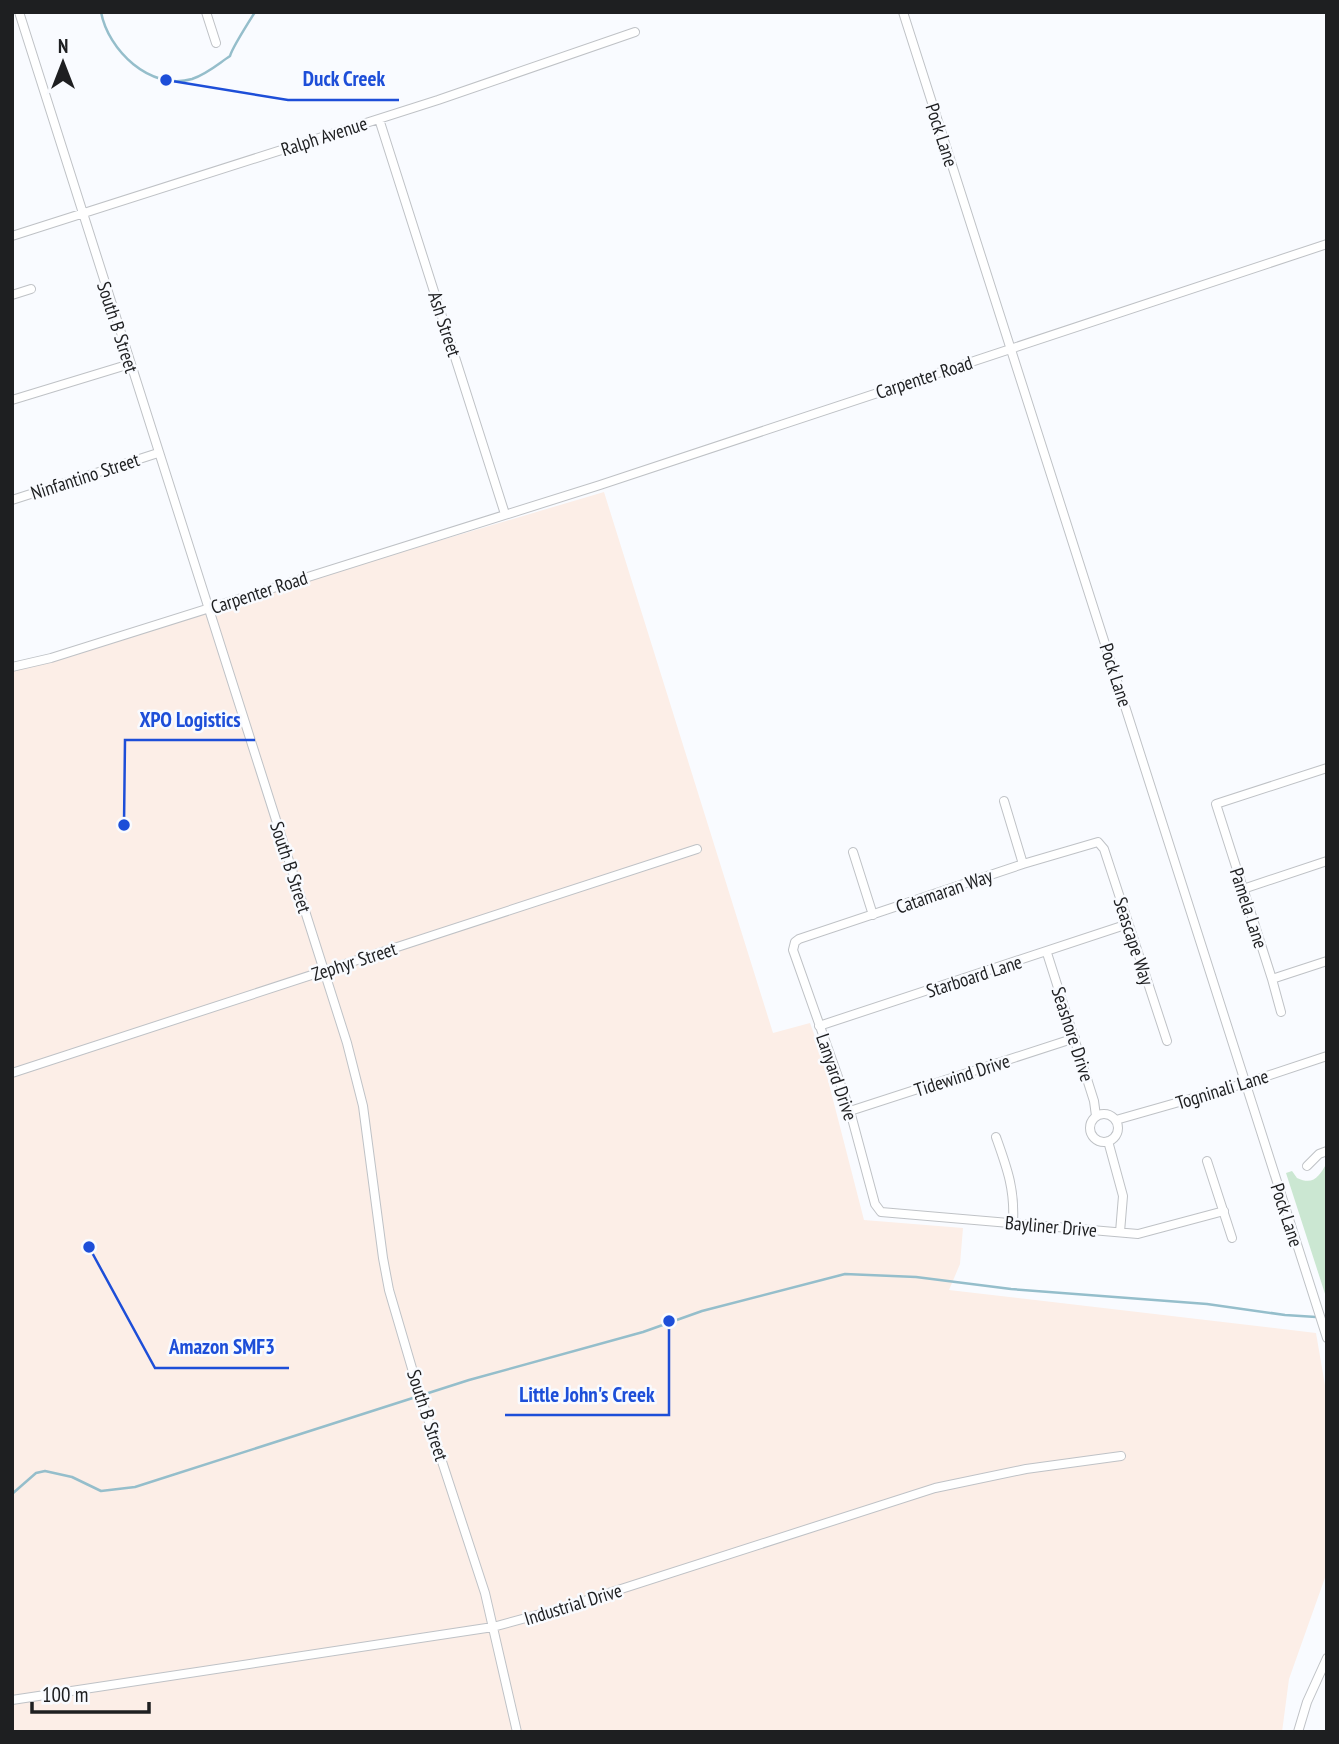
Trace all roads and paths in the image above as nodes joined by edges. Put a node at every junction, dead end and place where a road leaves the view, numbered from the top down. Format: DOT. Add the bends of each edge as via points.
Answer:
graph roads {
  1 [pos="19,12"];
  2 [pos="206,12"];
  3 [pos="903,12"];
  4 [pos="635,32"];
  5 [pos="216,43"];
  6 [pos="379,119"];
  7 [pos="82,213"];
  8 [pos="12,236"];
  9 [pos="1327,244"];
  10 [pos="31,289"];
  11 [pos="12,295"];
  12 [pos="1010,348"];
  13 [pos="130,364"];
  14 [pos="12,400"];
  15 [pos="158,453"];
  16 [pos="12,500"];
  17 [pos="505,514"];
  18 [pos="209,608"];
  19 [pos="12,667"];
  20 [pos="1327,768"];
  21 [pos="1004,801"];
  22 [pos="1098,842"];
  23 [pos="696,849"];
  24 [pos="853,852"];
  25 [pos="1327,861"];
  26 [pos="1023,864"];
  27 [pos="1243,889"];
  28 [pos="873,915"];
  29 [pos="1128,924"];
  30 [pos="794,945"];
  31 [pos="1047,953"];
  32 [pos="1327,961"];
  33 [pos="324,971"];
  34 [pos="1272,979"];
  35 [pos="1281,1012"];
  36 [pos="820,1026"];
  37 [pos="1074,1038"];
  38 [pos="1167,1041"];
  39 [pos="1327,1056"];
  40 [pos="12,1073"];
  41 [pos="1246,1083"];
  42 [pos="849,1111"];
  43 [pos="1096,1116"];
  44 [pos="1116,1120"];
  45 [pos="996,1137"];
  46 [pos="1108,1141"];
  47 [pos="1327,1151"];
  48 [pos="1207,1161"];
  49 [pos="1307,1166"];
  50 [pos="877,1209"];
  51 [pos="1224,1211"];
  52 [pos="1013,1223"];
  53 [pos="1120,1233"];
  54 [pos="1231,1238"];
  55 [pos="1325,1334"];
  56 [pos="1121,1456"];
  57 [pos="493,1627"];
  58 [pos="1327,1658"];
  59 [pos="12,1700"];
  60 [pos="517,1732"];
  61 [pos="1298,1732"];
  1 -- 7 [label="street, South B Street"];
  2 -- 5 [label="street"];
  3 -- 12 [label="street, Pock Lane"];
  4 -- 6 [label="street, Ralph Avenue"];
  6 -- 7 [label="street, Ralph Avenue"];
  6 -- 17 [label="street, Ash Street"];
  7 -- 8 [label="street, Ralph Avenue"];
  7 -- 13 [label="street, South B Street"];
  9 -- 12 [label="street, Carpenter Road"];
  10 -- 11 [label="street"];
  12 -- 17 [label="street, Carpenter Road"];
  12 -- 41 [label="street, Pock Lane"];
  13 -- 14 [label="street"];
  13 -- 15 [label="street, South B Street"];
  15 -- 16 [label="street, Ninfantino Street"];
  15 -- 18 [label="street, South B Street"];
  17 -- 18 [label="street, Carpenter Road"];
  18 -- 19 [label="street, Carpenter Road"];
  18 -- 33 [label="street, South B Street"];
  20 -- 27 [label="street, Pamela Lane" via="1216,804"];
  21 -- 26 [label="street"];
  22 -- 26 [label="street, Catamaran Way"];
  22 -- 29 [label="street, Seascape Way"];
  23 -- 33 [label="street, Zephyr Street"];
  24 -- 28 [label="street"];
  25 -- 27 [label="street"];
  26 -- 28 [label="street, Catamaran Way"];
  27 -- 34 [label="street, Pamela Lane"];
  28 -- 30 [label="street, Catamaran Way" via="799,939"];
  29 -- 31 [label="street, Starboard Lane"];
  29 -- 38 [label="street, Seascape Way"];
  30 -- 36 [label="street, Lanyard Drive"];
  31 -- 36 [label="street, Starboard Lane"];
  31 -- 37 [label="street, Seashore Drive"];
  32 -- 34 [label="street"];
  33 -- 40 [label="street, Zephyr Street"];
  33 -- 57 [label="street, South B Street" via="358,1085 389,1290"];
  34 -- 35 [label="street, Pamela Lane"];
  36 -- 42 [label="street, Lanyard Drive"];
  37 -- 42 [label="street, Tidewind Drive"];
  37 -- 43 [label="street, Seashore Drive"];
  39 -- 41 [label="street, Togninali Lane"];
  41 -- 44 [label="street, Togninali Lane"];
  41 -- 55 [label="street, Pock Lane"];
  42 -- 50 [label="street, Lanyard Drive"];
  43 -- 44 [label="street" via="1111,1115"];
  43 -- 46 [label="street, Seashore Drive" via="1091,1122 1092,1136"];
  44 -- 46 [label="street" via="1116,1136"];
  45 -- 52 [label="street" via="1012,1183"];
  46 -- 53 [label="street, Seashore Drive" via="1123,1196"];
  47 -- 49 [label="street"];
  48 -- 51 [label="street"];
  50 -- 52 [label="street, Bayliner Drive"];
  51 -- 53 [label="street, Bayliner Drive" via="1147,1233"];
  51 -- 54 [label="street"];
  52 -- 53 [label="street, Bayliner Drive"];
  56 -- 57 [label="street, Industrial Drive" via="935,1488"];
  57 -- 59 [label="street, Industrial Drive"];
  57 -- 60 [label="street, South B Street"];
  58 -- 61 [label="street"];
}
